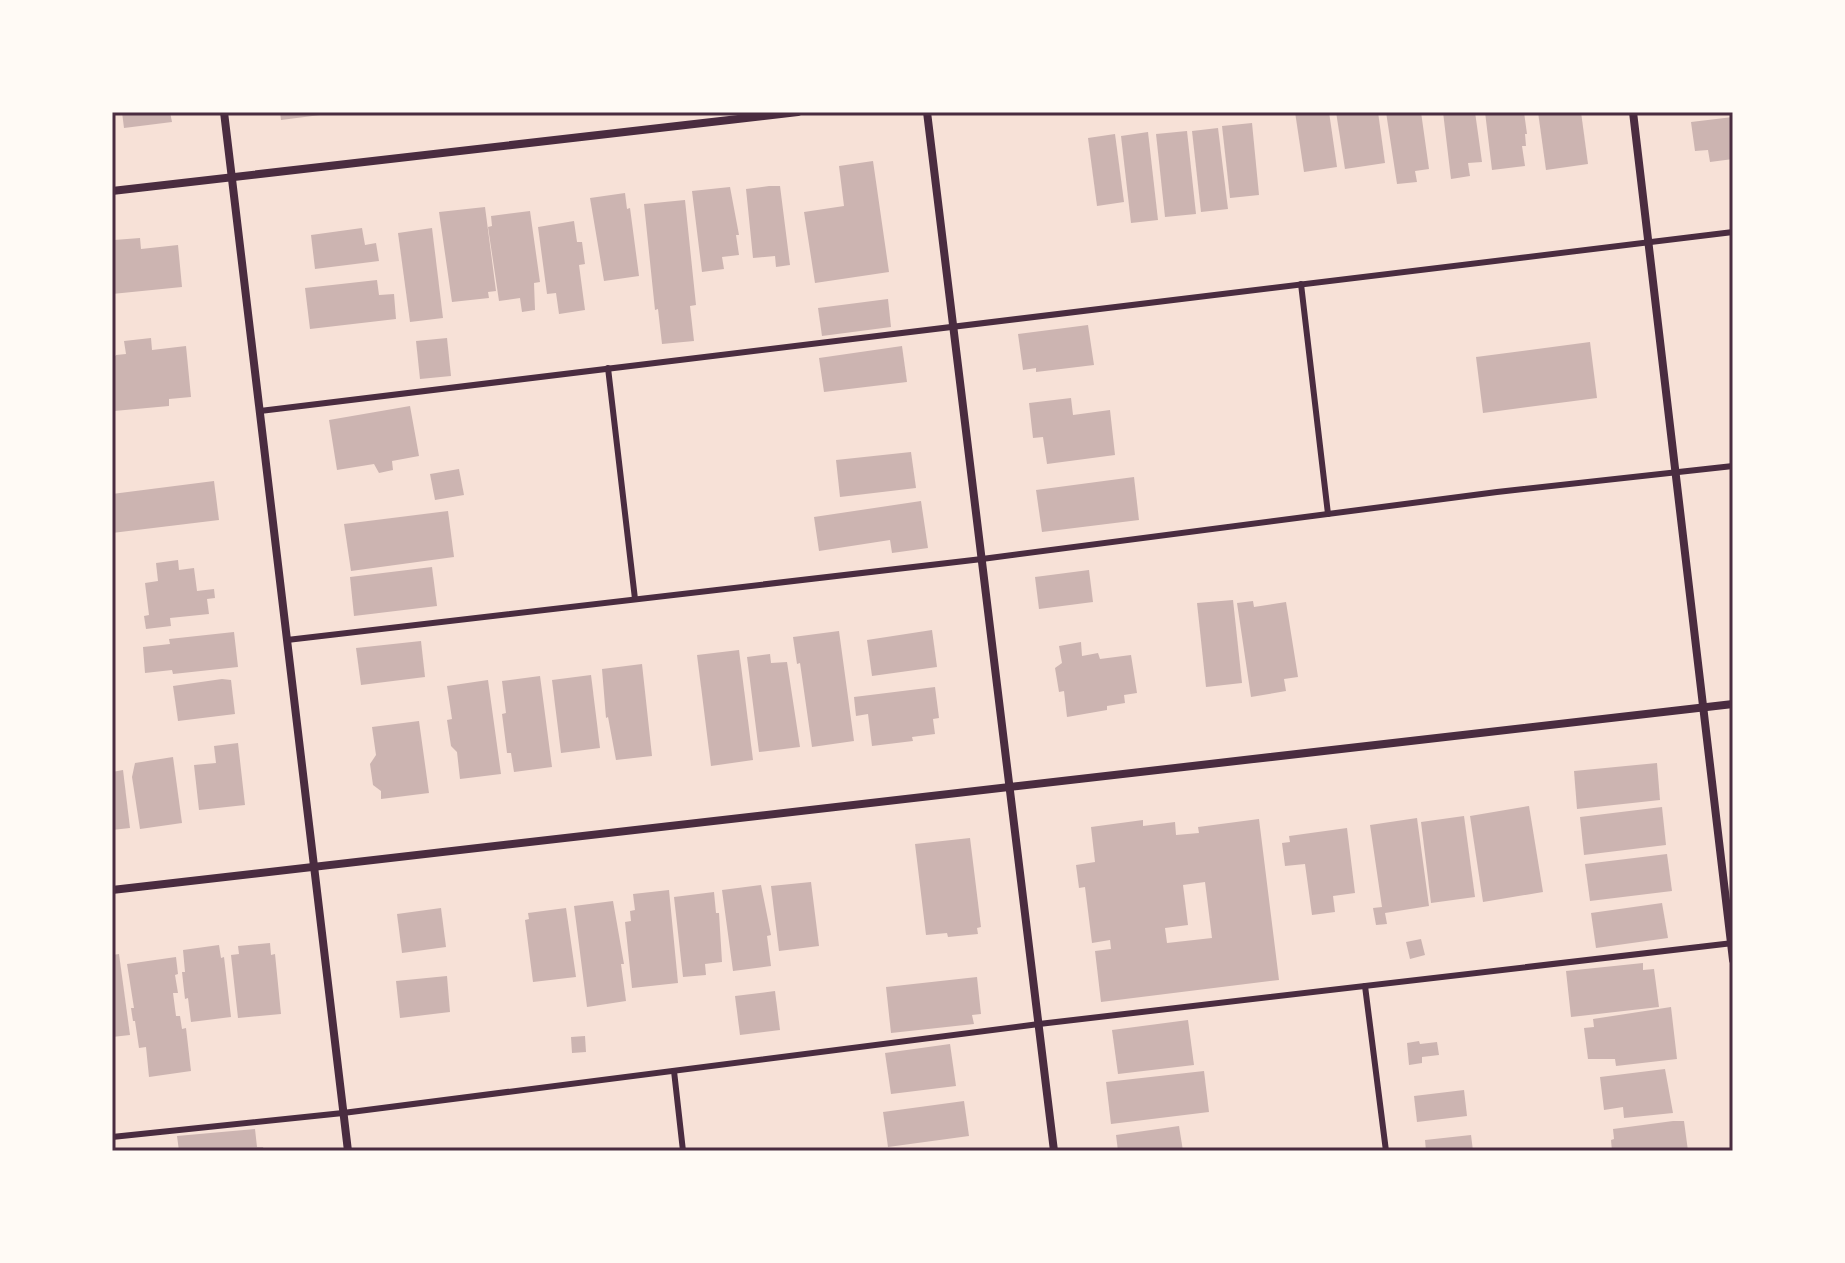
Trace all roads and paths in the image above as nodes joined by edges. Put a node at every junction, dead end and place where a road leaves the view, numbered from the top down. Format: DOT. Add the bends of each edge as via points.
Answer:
graph roads {
  1 [pos="224,112"];
  2 [pos="798,112"];
  3 [pos="927,112"];
  4 [pos="1633,112"];
  5 [pos="232,178"];
  6 [pos="112,191"];
  7 [pos="1733,232"];
  8 [pos="1649,242"];
  9 [pos="1301,284"];
  10 [pos="954,326"];
  11 [pos="608,368"];
  12 [pos="260,411"];
  13 [pos="1733,466"];
  14 [pos="1676,473"];
  15 [pos="1328,514"];
  16 [pos="982,559"];
  17 [pos="635,599"];
  18 [pos="287,640"];
  19 [pos="1733,704"];
  20 [pos="1704,708"];
  21 [pos="1010,787"];
  22 [pos="315,869"];
  23 [pos="112,890"];
  24 [pos="1732,943"];
  25 [pos="1733,960"];
  26 [pos="1365,986"];
  27 [pos="1039,1024"];
  28 [pos="674,1071"];
  29 [pos="343,1113"];
  30 [pos="112,1137"];
  31 [pos="348,1151"];
  32 [pos="683,1151"];
  33 [pos="1054,1151"];
  34 [pos="1386,1151"];
  1 -- 5 [label="street"];
  2 -- 5 [label="street"];
  3 -- 10 [label="street"];
  4 -- 8 [label="street"];
  5 -- 6 [label="street"];
  5 -- 12 [label="street"];
  7 -- 8 [label="lane"];
  8 -- 9 [label="lane"];
  8 -- 14 [label="street"];
  9 -- 10 [label="lane"];
  9 -- 15 [label="lane"];
  10 -- 11 [label="lane"];
  10 -- 16 [label="street"];
  11 -- 12 [label="lane"];
  11 -- 17 [label="lane"];
  12 -- 18 [label="street"];
  13 -- 14 [label="lane"];
  14 -- 15 [label="lane"];
  14 -- 20 [label="street"];
  15 -- 16 [label="lane"];
  16 -- 17 [label="lane"];
  16 -- 21 [label="street"];
  17 -- 18 [label="lane"];
  18 -- 22 [label="street"];
  19 -- 20 [label="street"];
  20 -- 21 [label="street"];
  20 -- 24 [label="street"];
  21 -- 22 [label="street"];
  21 -- 27 [label="street"];
  22 -- 23 [label="street"];
  22 -- 29 [label="street"];
  24 -- 25 [label="street"];
  24 -- 26 [label="lane"];
  26 -- 27 [label="lane"];
  26 -- 34 [label="lane"];
  27 -- 28 [label="lane"];
  27 -- 33 [label="street"];
  28 -- 29 [label="lane"];
  28 -- 32 [label="lane"];
  29 -- 30 [label="lane"];
  29 -- 31 [label="street"];
}
